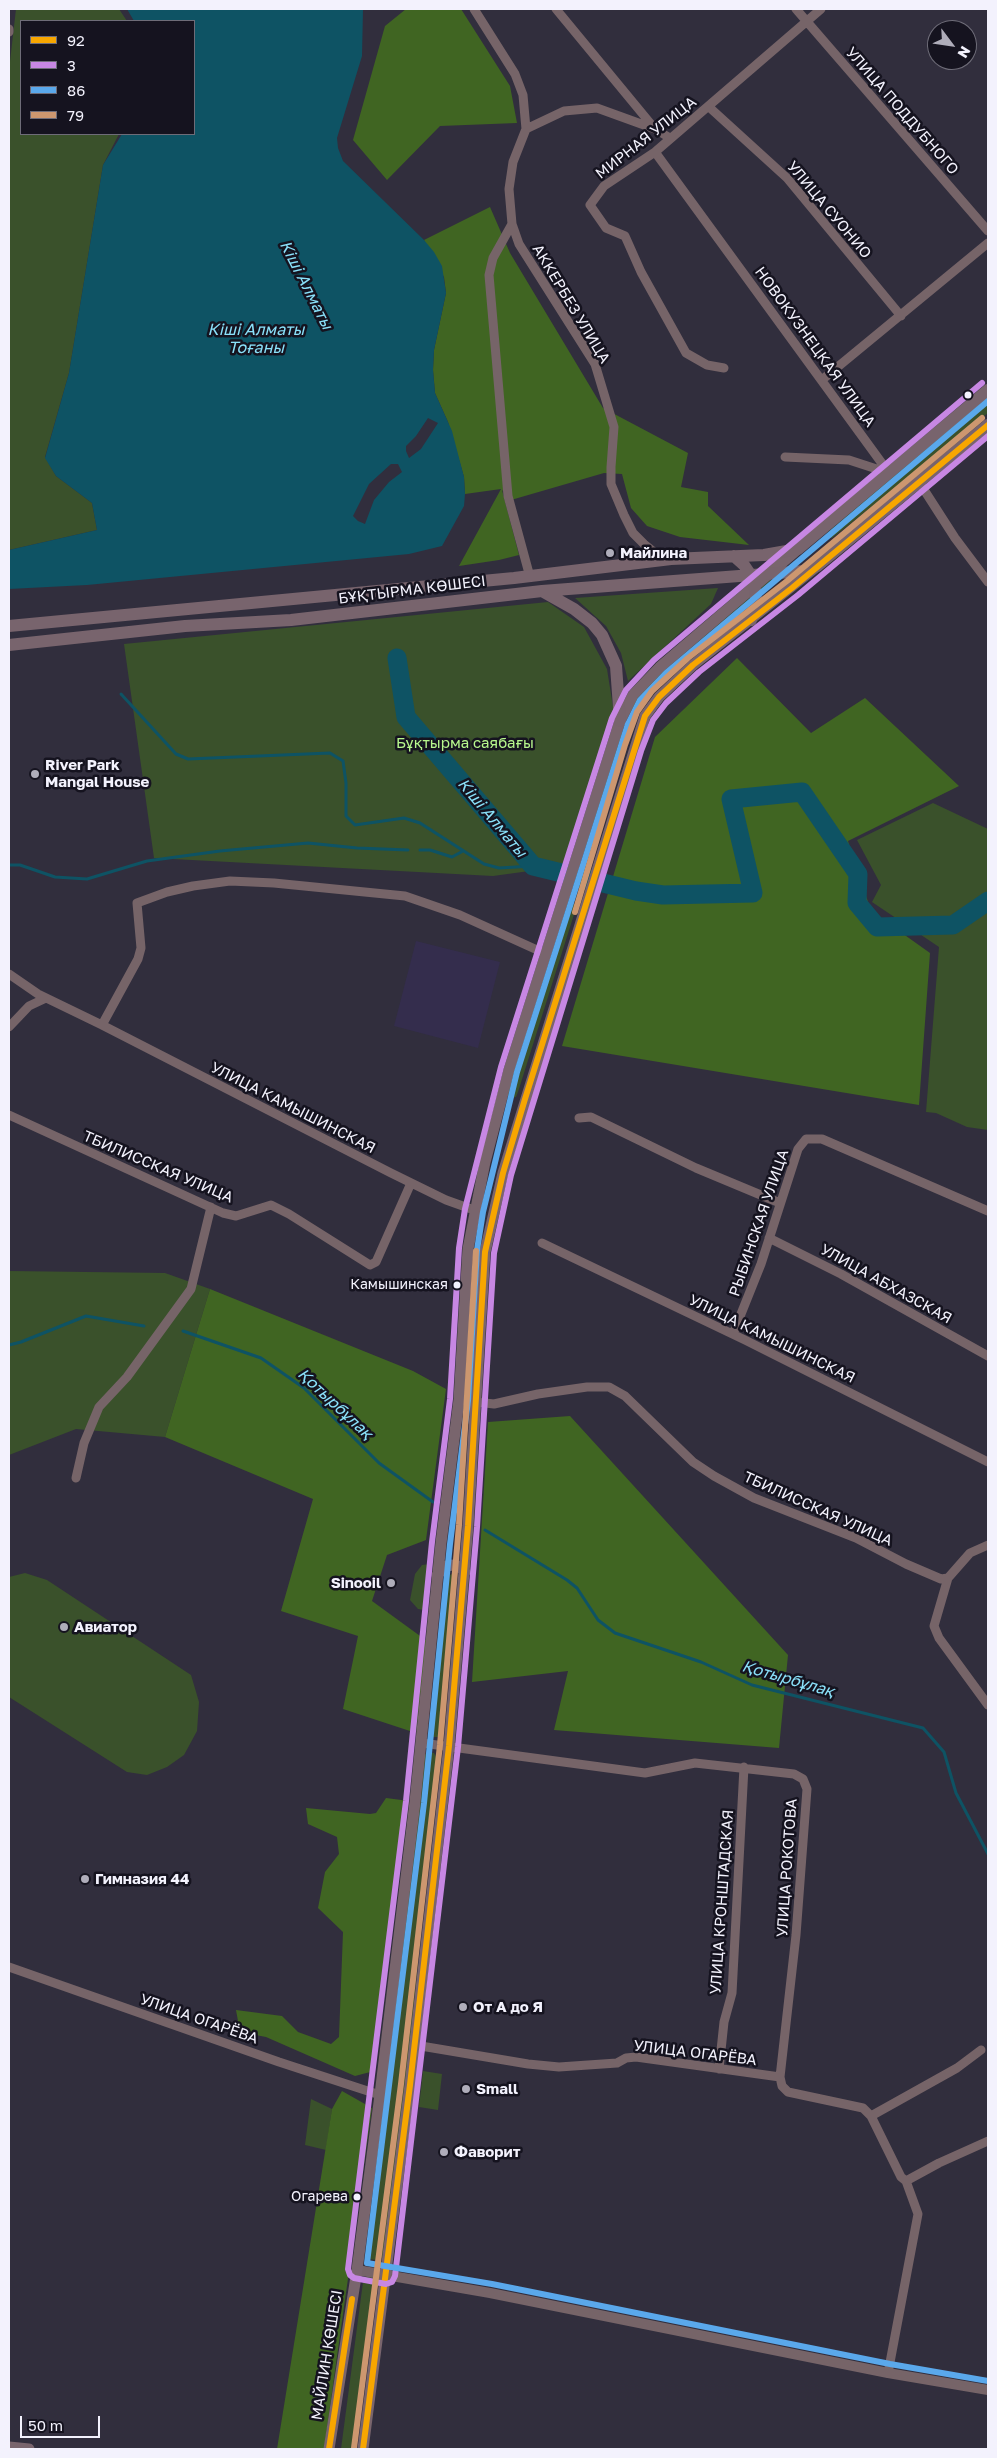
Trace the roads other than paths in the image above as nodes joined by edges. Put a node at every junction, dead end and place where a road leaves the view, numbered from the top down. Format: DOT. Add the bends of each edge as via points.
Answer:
graph roads {
  1 [pos="474,9"];
  2 [pos="556,9"];
  3 [pos="796,9"];
  4 [pos="821,9"];
  5 [pos="806,21"];
  6 [pos="709,107"];
  7 [pos="526,129"];
  8 [pos="655,129"];
  9 [pos="670,138"];
  10 [pos="655,152"];
  11 [pos="512,224"];
  12 [pos="988,230"];
  13 [pos="988,243"];
  14 [pos="901,316"];
  15 [pos="724,368"];
  16 [pos="823,379"];
  17 [pos="988,390"];
  18 [pos="988,425"];
  19 [pos="785,457"];
  20 [pos="889,473"];
  21 [pos="919,482"];
  22 [pos="798,549"];
  23 [pos="734,556"];
  24 [pos="671,559"];
  25 [pos="817,566"];
  26 [pos="769,573"];
  27 [pos="530,576"];
  28 [pos="754,580"];
  29 [pos="988,582"];
  30 [pos="542,591"];
  31 [pos="751,620"];
  32 [pos="9,626"];
  33 [pos="9,645"];
  34 [pos="620,721"];
  35 [pos="546,954"];
  36 [pos="9,974"];
  37 [pos="46,998"];
  38 [pos="102,1025"];
  39 [pos="9,1027"];
  40 [pos="9,1115"];
  41 [pos="579,1118"];
  42 [pos="411,1183"];
  43 [pos="780,1203"];
  44 [pos="211,1207"];
  45 [pos="474,1210"];
  46 [pos="988,1211"];
  47 [pos="769,1238"];
  48 [pos="542,1243"];
  49 [pos="734,1334"];
  50 [pos="988,1356"];
  51 [pos="476,1402"];
  52 [pos="988,1462"];
  53 [pos="76,1478"];
  54 [pos="988,1545"];
  55 [pos="465,1572"];
  56 [pos="437,1575"];
  57 [pos="948,1578"];
  58 [pos="988,1705"];
  59 [pos="422,1743"];
  60 [pos="448,1746"];
  61 [pos="744,1766"];
  62 [pos="9,1967"];
  63 [pos="415,2045"];
  64 [pos="981,2050"];
  65 [pos="719,2069"];
  66 [pos="780,2077"];
  67 [pos="380,2095"];
  68 [pos="871,2116"];
  69 [pos="988,2141"];
  70 [pos="906,2181"];
  71 [pos="357,2270"];
  72 [pos="386,2274"];
  73 [pos="888,2373"];
  74 [pos="988,2390"];
  75 [pos="9,2447"];
  76 [pos="30,2449"];
  77 [pos="329,2449"];
  78 [pos="363,2449"];
  1 -- 7 [label="street, АККЕРБЕЗ УЛИЦА" via="515,74 523,95"];
  2 -- 8 [label="street"];
  3 -- 5 [label="street, УЛИЦА ПОДДУБНОГО"];
  4 -- 5 [label="street, МИРНАЯ УЛИЦА"];
  5 -- 6 [label="street, МИРНАЯ УЛИЦА"];
  5 -- 12 [label="street, УЛИЦА ПОДДУБНОГО"];
  6 -- 9 [label="street, МИРНАЯ УЛИЦА"];
  6 -- 14 [label="street, УЛИЦА СУОНИО" via="787,178"];
  7 -- 8 [label="street" via="564,111 597,108"];
  7 -- 11 [label="street, АККЕРБЕЗ УЛИЦА" via="513,162 508,189"];
  8 -- 9 [label="street"];
  9 -- 10 [label="street, МИРНАЯ УЛИЦА"];
  10 -- 15 [label="street, МИРНАЯ УЛИЦА" via="604,186 590,205 606,228 625,236 686,353 707,366"];
  10 -- 16 [label="street, НОВОКУЗНЕЦКАЯ УЛИЦА"];
  11 -- 24 [label="street, АККЕРБЕЗ УЛИЦА" via="519,244 595,364 614,427 612,484 624,516 633,533 644,544"];
  11 -- 27 [label="street" via="493,258 489,275 508,496"];
  13 -- 14 [label="street"];
  14 -- 16 [label="street"];
  16 -- 20 [label="street, НОВОКУЗНЕЦКАЯ УЛИЦА"];
  17 -- 20 [label="main road"];
  18 -- 21 [label="main road"];
  19 -- 20 [label="street" via="849,460"];
  20 -- 22 [label="main road"];
  21 -- 25 [label="main road"];
  21 -- 29 [label="street"];
  22 -- 23 [label="main road, БҰҚТЫРМА КӨШЕСІ"];
  22 -- 26 [label="main road"];
  23 -- 24 [label="main road, БҰҚТЫРМА КӨШЕСІ"];
  23 -- 28 [label="main road"];
  24 -- 27 [label="main road, БҰҚТЫРМА КӨШЕСІ"];
  25 -- 26 [label="main road, БҰҚТЫРМА КӨШЕСІ" via="805,571"];
  25 -- 31 [label="main road"];
  26 -- 28 [label="main road, БҰҚТЫРМА КӨШЕСІ"];
  27 -- 32 [label="main road, БҰҚТЫРМА КӨШЕСІ"];
  28 -- 30 [label="main road, БҰҚТЫРМА КӨШЕСІ"];
  28 -- 31 [label="main road" via="756,600"];
  28 -- 34 [label="main road, МАЙЛИН КӨШЕСІ" via="633,695"];
  30 -- 33 [label="main road, БҰҚТЫРМА КӨШЕСІ" via="299,620 186,626"];
  30 -- 34 [label="main road" via="574,609 602,636 616,666"];
  31 -- 51 [label="main road" via="693,665 659,697 645,716 525,1099 490,1228 480,1310"];
  34 -- 35 [label="main road, МАЙЛИН КӨШЕСІ"];
  35 -- 38 [label="street" via="460,915 405,896 274,883 230,881 192,886 138,903 141,948 138,959"];
  35 -- 45 [label="main road, МАЙЛИН КӨШЕСІ" via="509,1070"];
  36 -- 37 [label="street, УЛИЦА КАМЫШИНСКАЯ"];
  37 -- 38 [label="street, УЛИЦА КАМЫШИНСКАЯ"];
  37 -- 39 [label="street" via="29,1006"];
  38 -- 42 [label="street, УЛИЦА КАМЫШИНСКАЯ"];
  40 -- 44 [label="street, ТБИЛИССКАЯ УЛИЦА"];
  41 -- 43 [label="street" via="591,1117 696,1168"];
  42 -- 44 [label="street, ТБИЛИССКАЯ УЛИЦА" via="376,1262 370,1265 271,1205 236,1216"];
  42 -- 45 [label="street, УЛИЦА КАМЫШИНСКАЯ"];
  43 -- 46 [label="street, РЫБИНСКАЯ УЛИЦА" via="798,1149 806,1139 822,1138"];
  43 -- 47 [label="street, РЫБИНСКАЯ УЛИЦА"];
  44 -- 53 [label="street" via="191,1289 127,1377 99,1407 84,1443"];
  45 -- 56 [label="main road, МАЙЛИН КӨШЕСІ" via="468,1249 459,1400"];
  47 -- 49 [label="street, РЫБИНСКАЯ УЛИЦА"];
  47 -- 50 [label="street, УЛИЦА АБХАЗСКАЯ"];
  48 -- 49 [label="street, УЛИЦА КАМЫШИНСКАЯ"];
  49 -- 52 [label="street, УЛИЦА КАМЫШИНСКАЯ"];
  51 -- 55 [label="main road"];
  51 -- 57 [label="street, ТБИЛИССКАЯ УЛИЦА" via="494,1404 538,1394 610,1387 624,1396 693,1462 730,1485 754,1498 856,1538 941,1579"];
  54 -- 57 [label="street" via="970,1552"];
  55 -- 56 [label="main road" via="452,1565"];
  55 -- 60 [label="main road"];
  56 -- 59 [label="main road, МАЙЛИН КӨШЕСІ"];
  57 -- 58 [label="street" via="934,1626 939,1638"];
  59 -- 60 [label="street, УЛИЦА РОКОТОВА"];
  59 -- 67 [label="main road, МАЙЛИН КӨШЕСІ"];
  60 -- 61 [label="street, УЛИЦА РОКОТОВА" via="645,1773 695,1763"];
  60 -- 63 [label="main road"];
  61 -- 65 [label="street, УЛИЦА КРОНШТАДСКАЯ" via="733,1975"];
  61 -- 66 [label="street, УЛИЦА РОКОТОВА" via="794,1774 803,1779 807,1789 796,1935"];
  62 -- 67 [label="street, УЛИЦА ОГАРЁВА"];
  63 -- 65 [label="street, УЛИЦА ОГАРЁВА" via="559,2067 616,2063 636,2056"];
  63 -- 72 [label="main road"];
  64 -- 68 [label="street" via="957,2068"];
  65 -- 66 [label="street, УЛИЦА ОГАРЁВА"];
  66 -- 68 [label="street" via="788,2092 855,2105"];
  67 -- 71 [label="main road, МАЙЛИН КӨШЕСІ"];
  68 -- 70 [label="street" via="901,2177"];
  69 -- 70 [label="street"];
  70 -- 73 [label="street" via="918,2214"];
  71 -- 72 [label="street"];
  71 -- 77 [label="main road, МАЙЛИН КӨШЕСІ"];
  72 -- 73 [label="street"];
  72 -- 78 [label="main road"];
  73 -- 74 [label="street"];
  75 -- 76 [label="main road"];
}
